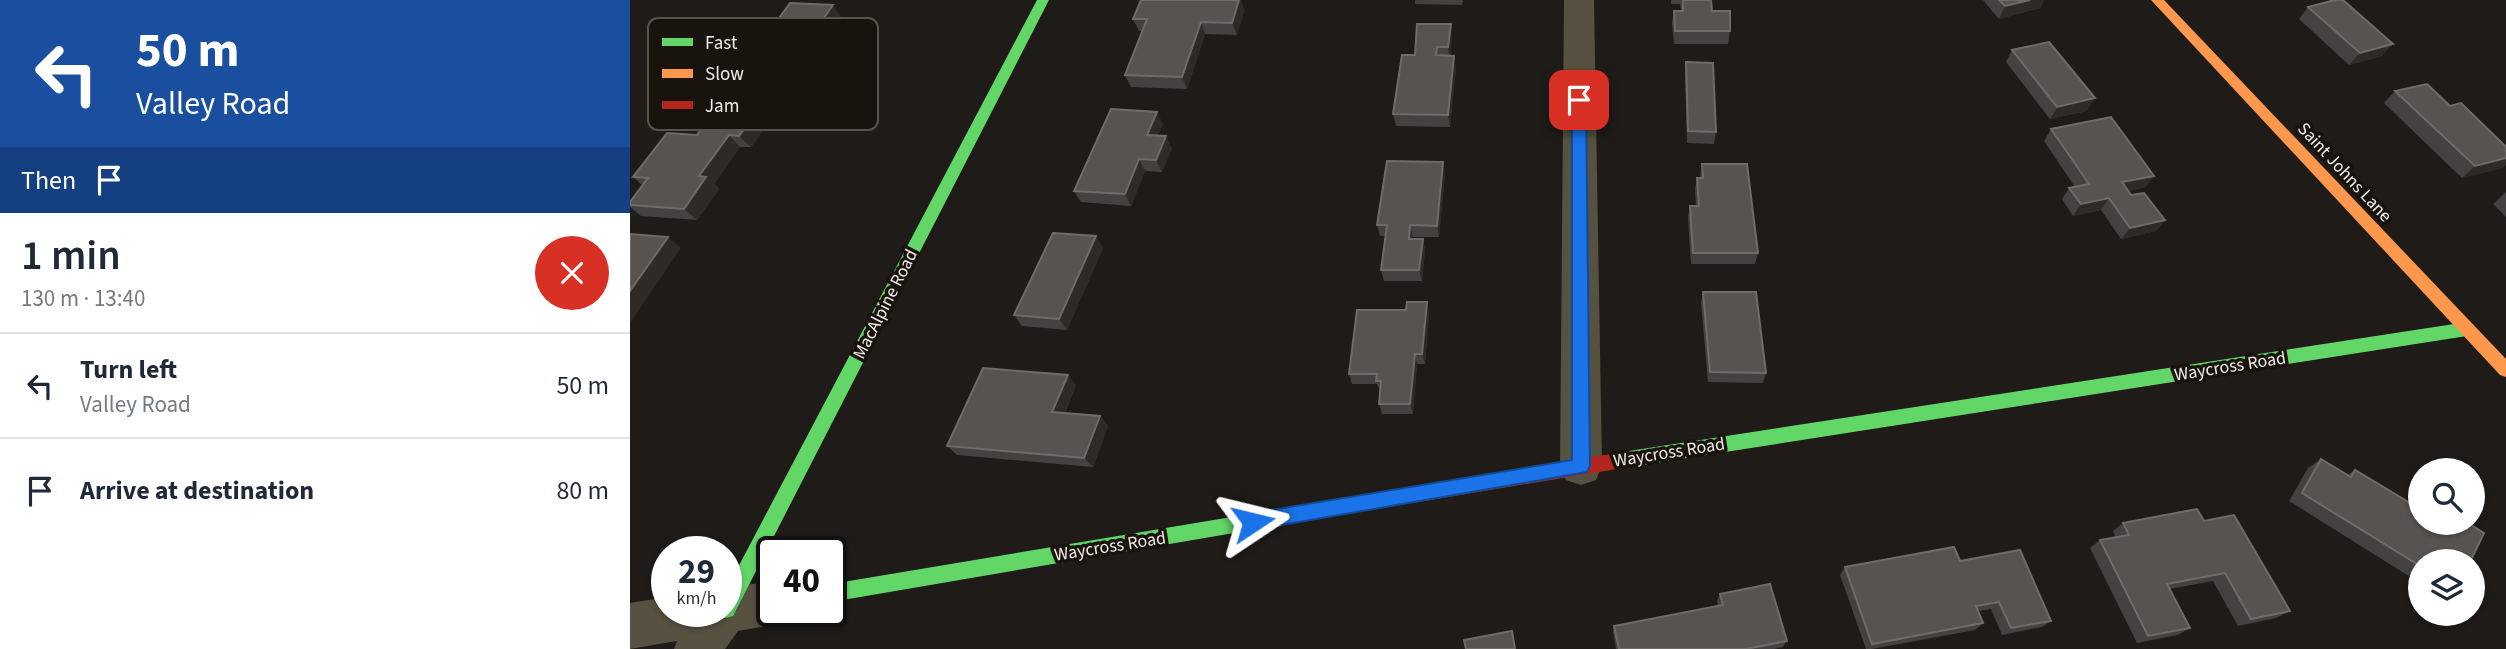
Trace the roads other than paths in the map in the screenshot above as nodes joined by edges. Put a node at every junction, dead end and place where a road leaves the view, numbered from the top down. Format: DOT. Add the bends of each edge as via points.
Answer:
graph roads {
  1 [pos="1043,0"];
  2 [pos="1578,0"];
  3 [pos="2157,0"];
  4 [pos="2468,329"];
  5 [pos="2506,370"];
  6 [pos="1581,466"];
  7 [pos="742,577"];
  8 [pos="847,590"];
  9 [pos="651,622"];
  10 [pos="630,626"];
  11 [pos="713,627"];
  12 [pos="719,627"];
  13 [pos="697,649"];
  14 [pos="711,649"];
  1 -- 7 [label="street, MacAlpine Road"];
  2 -- 6 [label="street"];
  3 -- 4 [label="street, Saint Johns Lane"];
  4 -- 5 [label="street, Saint Johns Lane"];
  4 -- 6 [label="street, Waycross Road"];
  6 -- 8 [label="street, Waycross Road"];
  9 -- 10 [label="street"];
  11 -- 13 [label="street, MacAlpine Road"];
  12 -- 14 [label="street, MacAlpine Road"];
}
